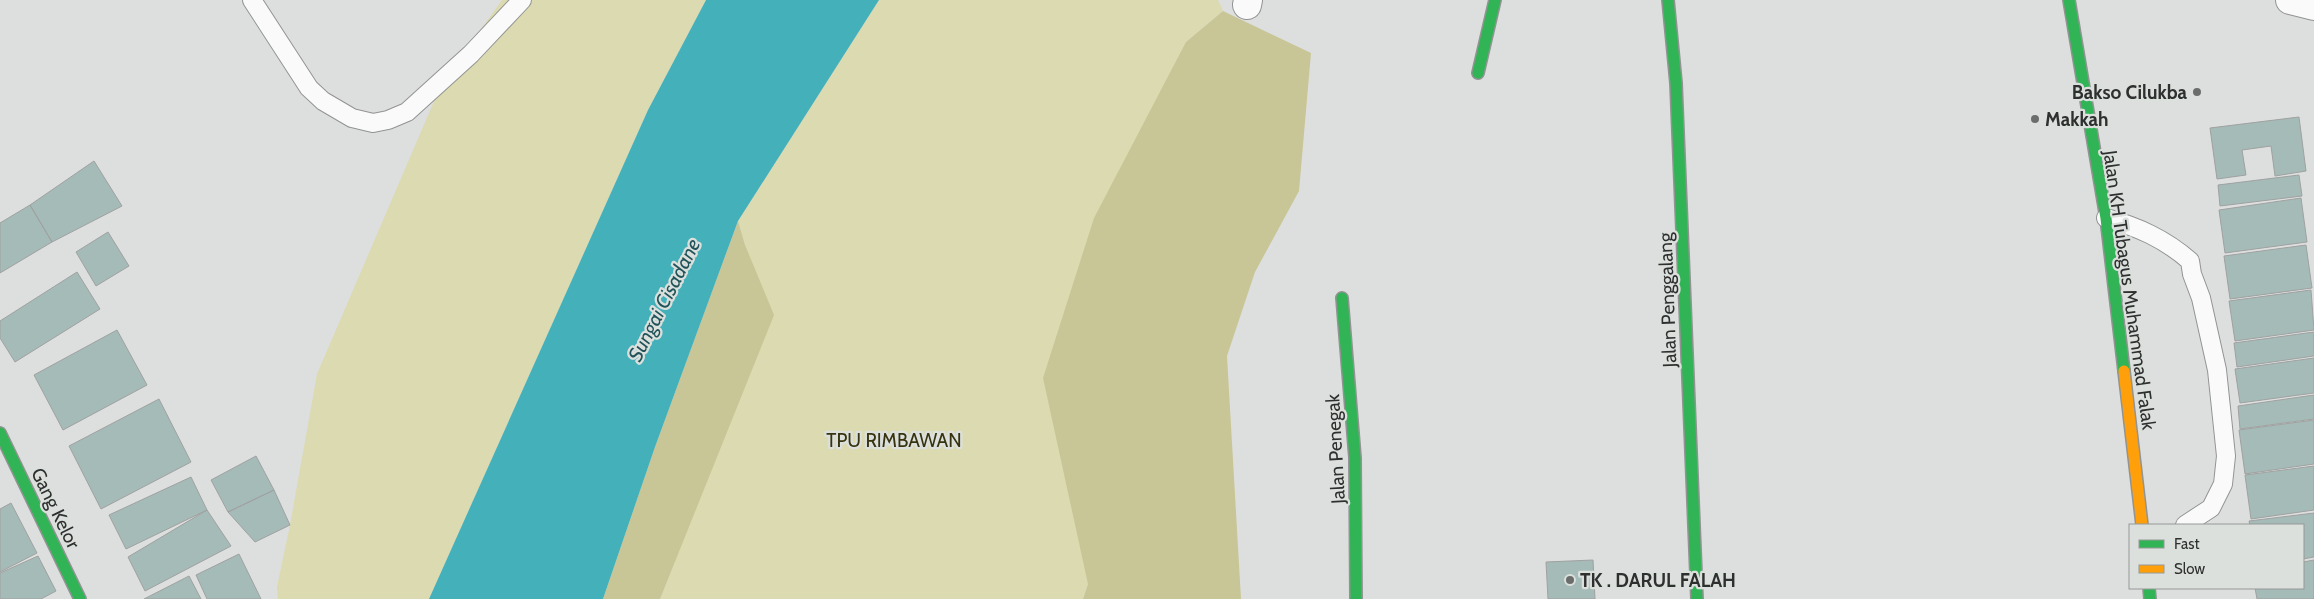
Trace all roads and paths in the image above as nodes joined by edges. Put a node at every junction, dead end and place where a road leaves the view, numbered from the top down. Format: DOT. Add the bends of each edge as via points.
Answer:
graph roads {
  1 [pos="252,0"];
  2 [pos="522,0"];
  3 [pos="1495,0"];
  4 [pos="1668,0"];
  5 [pos="2069,0"];
  6 [pos="2290,0"];
  7 [pos="2314,6"];
  8 [pos="1478,73"];
  9 [pos="2106,218"];
  10 [pos="1342,298"];
  11 [pos="0,433"];
  12 [pos="2142,524"];
  13 [pos="2187,524"];
  14 [pos="80,599"];
  15 [pos="1356,599"];
  16 [pos="1696,599"];
  1 -- 2 [label="lane" via="309,88 322,101 352,118 374,123 407,112 471,54"];
  3 -- 8 [label="street"];
  4 -- 16 [label="street, Jalan Penggalang" via="1676,83"];
  5 -- 9 [label="street, Jalan KH Tubagus Muhammad Falak"];
  6 -- 7 [label="street"];
  9 -- 12 [label="street, Jalan KH Tubagus Muhammad Falak"];
  9 -- 13 [label="lane" via="2133,226 2173,246 2190,261 2201,298 2217,370 2226,473 2211,508"];
  10 -- 15 [label="street, Jalan Penegak" via="1355,458"];
  11 -- 14 [label="street, Gang Kelor"];
}
